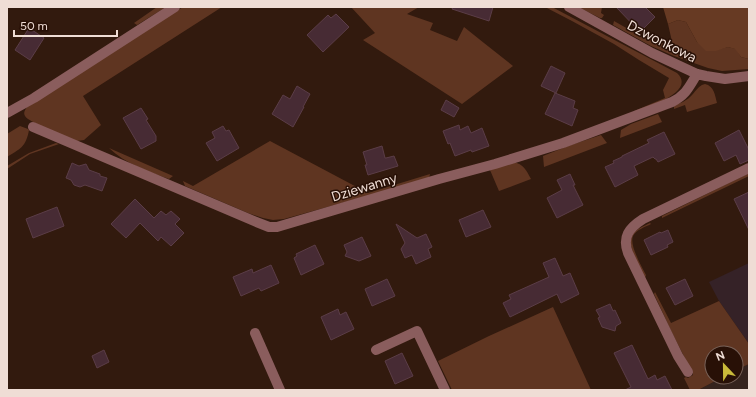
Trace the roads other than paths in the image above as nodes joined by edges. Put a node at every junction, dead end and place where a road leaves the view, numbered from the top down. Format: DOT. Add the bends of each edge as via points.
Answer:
graph roads {
  1 [pos="174,7"];
  2 [pos="569,7"];
  3 [pos="697,74"];
  4 [pos="749,76"];
  5 [pos="9,112"];
  6 [pos="33,127"];
  7 [pos="749,168"];
  8 [pos="255,333"];
  9 [pos="376,350"];
  10 [pos="688,372"];
  11 [pos="280,390"];
  12 [pos="445,390"];
  1 -- 5 [label="street"];
  2 -- 3 [label="street, Dzwonkowa" via="652,53"];
  3 -- 4 [label="street, Dzwonkowa" via="725,79"];
  3 -- 6 [label="street, Dziewanny" via="685,93 672,102 563,143 276,227 254,221"];
  7 -- 10 [label="street" via="643,219 630,230 626,240 628,253"];
  8 -- 11 [label="street"];
  9 -- 12 [label="street" via="417,331"];
}
